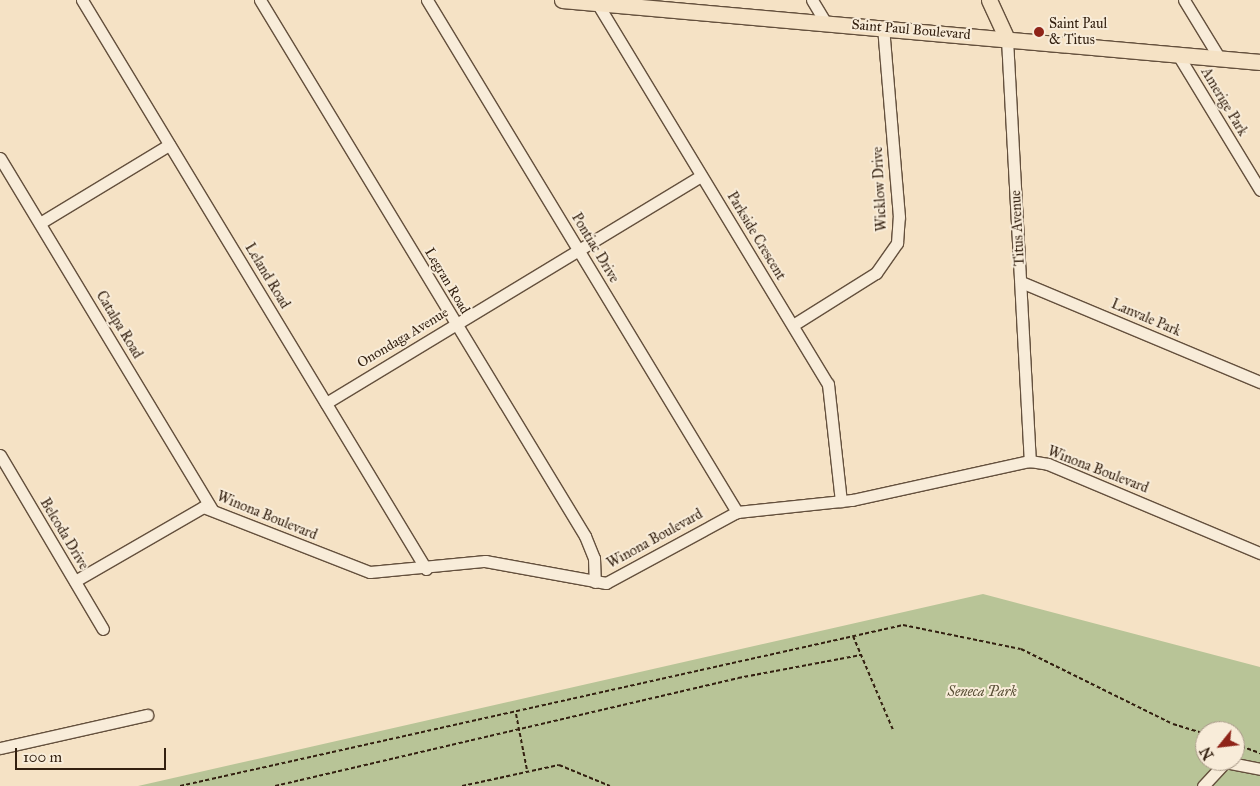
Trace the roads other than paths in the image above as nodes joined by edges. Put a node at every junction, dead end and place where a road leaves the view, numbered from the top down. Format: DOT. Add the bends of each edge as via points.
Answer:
graph roads {
  1 [pos="82,0"];
  2 [pos="260,0"];
  3 [pos="427,0"];
  4 [pos="562,0"];
  5 [pos="812,0"];
  6 [pos="989,0"];
  7 [pos="1184,0"];
  8 [pos="597,3"];
  9 [pos="639,4"];
  10 [pos="826,23"];
  11 [pos="883,28"];
  12 [pos="1007,39"];
  13 [pos="1178,55"];
  14 [pos="1220,58"];
  15 [pos="1260,62"];
  16 [pos="170,144"];
  17 [pos="0,158"];
  18 [pos="701,176"];
  19 [pos="1260,190"];
  20 [pos="40,223"];
  21 [pos="578,249"];
  22 [pos="1021,282"];
  23 [pos="456,324"];
  24 [pos="793,325"];
  25 [pos="1260,382"];
  26 [pos="326,403"];
  27 [pos="2,461"];
  28 [pos="1030,461"];
  29 [pos="841,501"];
  30 [pos="212,508"];
  31 [pos="737,512"];
  32 [pos="1260,553"];
  33 [pos="426,569"];
  34 [pos="74,581"];
  35 [pos="595,582"];
  36 [pos="103,629"];
  37 [pos="147,715"];
  38 [pos="0,748"];
  39 [pos="1260,769"];
  40 [pos="1203,786"];
  1 -- 16 [label="street, Leland Road"];
  2 -- 23 [label="street, Legran Road"];
  3 -- 21 [label="street, Pontiac Drive"];
  4 -- 8 [label="main road, Saint Paul Boulevard"];
  5 -- 10 [label="street"];
  6 -- 12 [label="main road, Titus Avenue"];
  7 -- 14 [label="street"];
  8 -- 9 [label="main road, Saint Paul Boulevard"];
  8 -- 18 [label="street, Parkside Crescent"];
  9 -- 10 [label="main road, Saint Paul Boulevard"];
  10 -- 11 [label="main road, Saint Paul Boulevard"];
  11 -- 12 [label="main road, Saint Paul Boulevard"];
  11 -- 24 [label="street, Wicklow Drive" via="897,243 876,273"];
  12 -- 13 [label="main road, Saint Paul Boulevard"];
  12 -- 22 [label="street, Titus Avenue"];
  13 -- 14 [label="main road, Saint Paul Boulevard"];
  13 -- 19 [label="street, Amerige Park"];
  14 -- 15 [label="main road, Saint Paul Boulevard"];
  16 -- 20 [label="street"];
  16 -- 26 [label="street, Leland Road"];
  17 -- 20 [label="street, Catalpa Road"];
  18 -- 21 [label="street, Onondaga Avenue"];
  18 -- 24 [label="street, Parkside Crescent"];
  20 -- 30 [label="street, Catalpa Road"];
  21 -- 23 [label="street, Onondaga Avenue"];
  21 -- 31 [label="street, Pontiac Drive"];
  22 -- 25 [label="street, Lanvale Park"];
  22 -- 28 [label="street, Titus Avenue"];
  23 -- 26 [label="street, Onondaga Avenue"];
  23 -- 35 [label="street, Legran Road" via="585,536 594,558"];
  24 -- 29 [label="street, Parkside Crescent" via="832,396"];
  26 -- 33 [label="street, Leland Road"];
  27 -- 34 [label="street, Belcoda Drive"];
  28 -- 29 [label="street, Winona Boulevard"];
  28 -- 32 [label="street, Winona Boulevard" via="1048,464"];
  29 -- 31 [label="street, Winona Boulevard"];
  30 -- 33 [label="street, Winona Boulevard" via="357,568 385,573"];
  30 -- 34 [label="street, Winona Boulevard" via="196,508"];
  31 -- 35 [label="street, Winona Boulevard" via="618,580"];
  33 -- 35 [label="street, Winona Boulevard" via="485,560 511,562"];
  34 -- 36 [label="street, Belcoda Drive"];
  37 -- 38 [label="street"];
  39 -- 40 [label="street" via="1225,762"];
}
